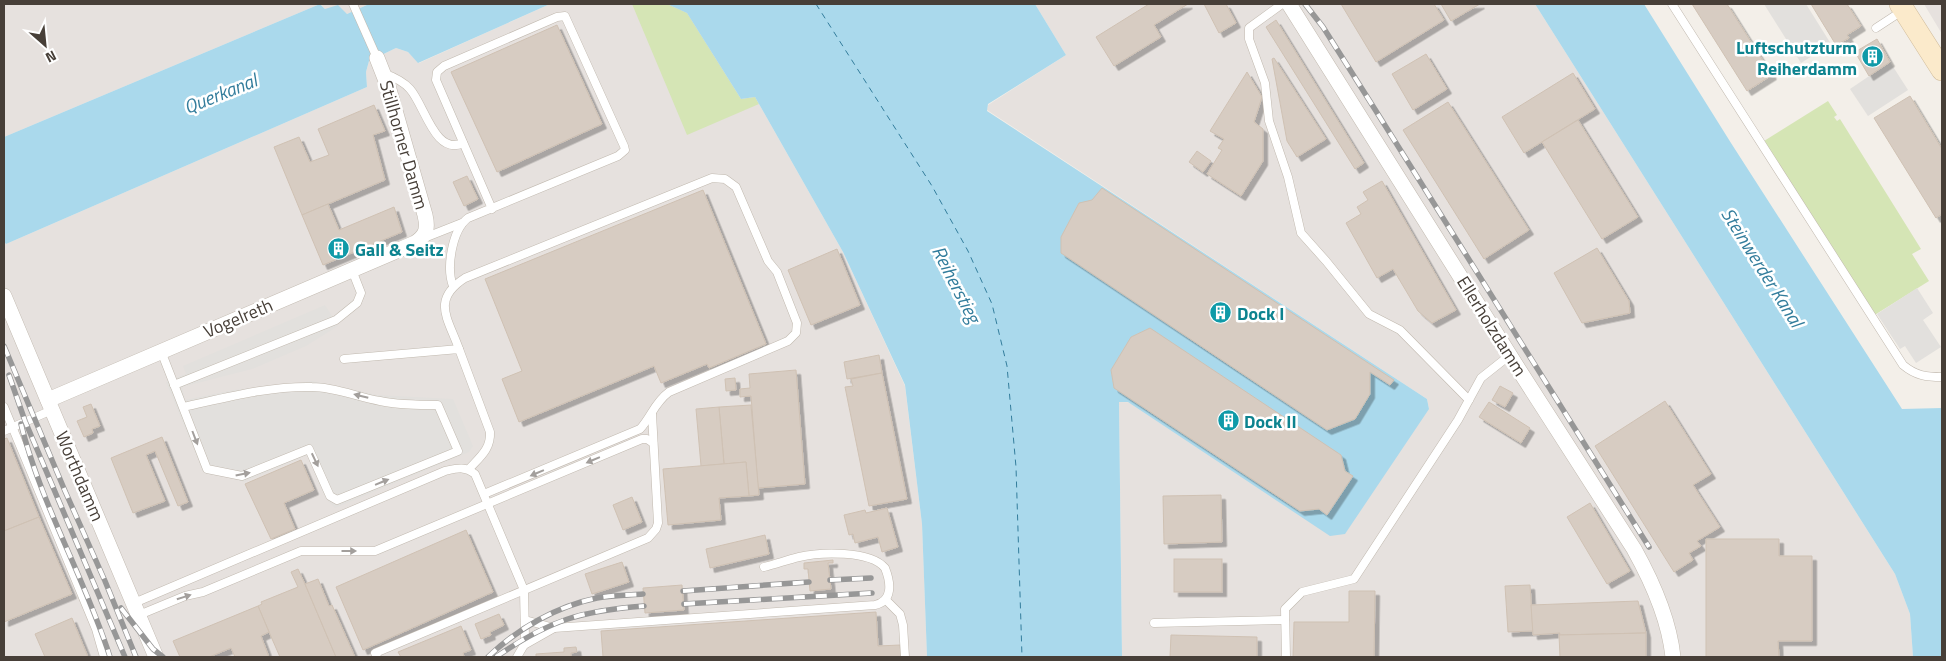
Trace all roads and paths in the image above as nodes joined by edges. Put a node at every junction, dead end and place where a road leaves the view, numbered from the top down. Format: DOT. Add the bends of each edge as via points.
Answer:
graph roads {
  1 [pos="1282,4"];
  2 [pos="1289,4"];
  3 [pos="1672,4"];
  4 [pos="354,6"];
  5 [pos="1902,7"];
  6 [pos="1876,28"];
  7 [pos="377,58"];
  8 [pos="1942,70"];
  9 [pos="383,73"];
  10 [pos="463,143"];
  11 [pos="492,209"];
  12 [pos="463,222"];
  13 [pos="424,236"];
  14 [pos="352,270"];
  15 [pos="453,286"];
  16 [pos="4,296"];
  17 [pos="458,349"];
  18 [pos="160,351"];
  19 [pos="1510,355"];
  20 [pos="344,359"];
  21 [pos="1942,377"];
  22 [pos="174,384"];
  23 [pos="1470,400"];
  24 [pos="50,405"];
  25 [pos="4,407"];
  26 [pos="183,407"];
  27 [pos="652,413"];
  28 [pos="642,426"];
  29 [pos="8,429"];
  30 [pos="653,443"];
  31 [pos="612,452"];
  32 [pos="469,469"];
  33 [pos="484,494"];
  34 [pos="488,505"];
  35 [pos="764,567"];
  36 [pos="524,590"];
  37 [pos="886,600"];
  38 [pos="137,609"];
  39 [pos="525,620"];
  40 [pos="1285,620"];
  41 [pos="1154,622"];
  42 [pos="554,628"];
  43 [pos="524,645"];
  44 [pos="104,657"];
  45 [pos="156,657"];
  46 [pos="377,657"];
  47 [pos="517,657"];
  48 [pos="905,657"];
  49 [pos="1286,657"];
  50 [pos="1673,657"];
  1 -- 23 [label="lane" via="1249,28 1249,40 1265,83 1269,121 1288,177 1301,233 1369,314 1400,330"];
  2 -- 19 [label="street, Ellerholzdamm"];
  3 -- 21 [label="lane" via="1903,365 1924,377"];
  4 -- 7 [label="lane"];
  5 -- 6 [label="lane"];
  5 -- 8 [label="street"];
  7 -- 9 [label="street, Stillhorner Damm"];
  9 -- 10 [label="lane" via="397,79 412,92 445,143 454,146"];
  9 -- 13 [label="street, Stillhorner Damm" via="425,215"];
  10 -- 11 [label="lane"];
  10 -- 11 [label="lane" via="436,80 437,72 557,16 565,16 624,150 618,156"];
  11 -- 12 [label="lane"];
  12 -- 13 [label="lane"];
  12 -- 15 [label="lane" via="450,261"];
  13 -- 14 [label="street, Vogelreth"];
  14 -- 18 [label="street, Vogelreth"];
  14 -- 22 [label="lane" via="361,292 357,304 336,320"];
  15 -- 17 [label="lane" via="444,306"];
  15 -- 27 [label="lane" via="465,278 706,180 719,178 731,182 740,194 768,261 777,272 797,323 796,333 788,342 669,392 657,402"];
  16 -- 24 [label="street, Worthdamm"];
  17 -- 20 [label="lane"];
  17 -- 32 [label="lane" via="491,442 488,450"];
  18 -- 22 [label="lane"];
  18 -- 24 [label="street, Vogelreth"];
  19 -- 23 [label="lane" via="1481,378"];
  19 -- 50 [label="street, Ellerholzdamm" via="1643,565 1661,605"];
  22 -- 26 [label="lane"];
  23 -- 40 [label="lane" via="1354,579 1302,592 1285,609"];
  24 -- 29 [label="lane"];
  24 -- 38 [label="street, Worthdamm"];
  25 -- 29 [label="lane"];
  26 -- 26 [label="lane, one-way" via="207,469 242,476 309,449 330,496 336,500 458,451 438,405 380,401 311,386 264,390"];
  27 -- 28 [label="lane"];
  27 -- 30 [label="lane"];
  28 -- 31 [label="lane"];
  28 -- 33 [label="lane, one-way"];
  29 -- 44 [label="lane" via="96,630"];
  30 -- 31 [label="lane" via="645,439"];
  30 -- 36 [label="lane" via="658,523 653,534"];
  31 -- 34 [label="lane, one-way"];
  32 -- 33 [label="lane" via="475,474"];
  32 -- 38 [label="lane" via="460,467 445,471"];
  33 -- 34 [label="lane"];
  34 -- 36 [label="lane"];
  38 -- 34 [label="lane, one-way" via="203,592 301,551 375,551"];
  35 -- 37 [label="lane" via="818,554 865,557 886,568 889,592"];
  36 -- 39 [label="lane"];
  36 -- 46 [label="lane" via="375,653"];
  37 -- 42 [label="lane" via="875,605"];
  37 -- 48 [label="lane" via="900,614"];
  38 -- 45 [label="street, Worthdamm"];
  39 -- 42 [label="lane"];
  39 -- 43 [label="lane"];
  40 -- 41 [label="lane"];
  40 -- 49 [label="lane"];
  42 -- 43 [label="lane"];
  43 -- 47 [label="lane"];
}
